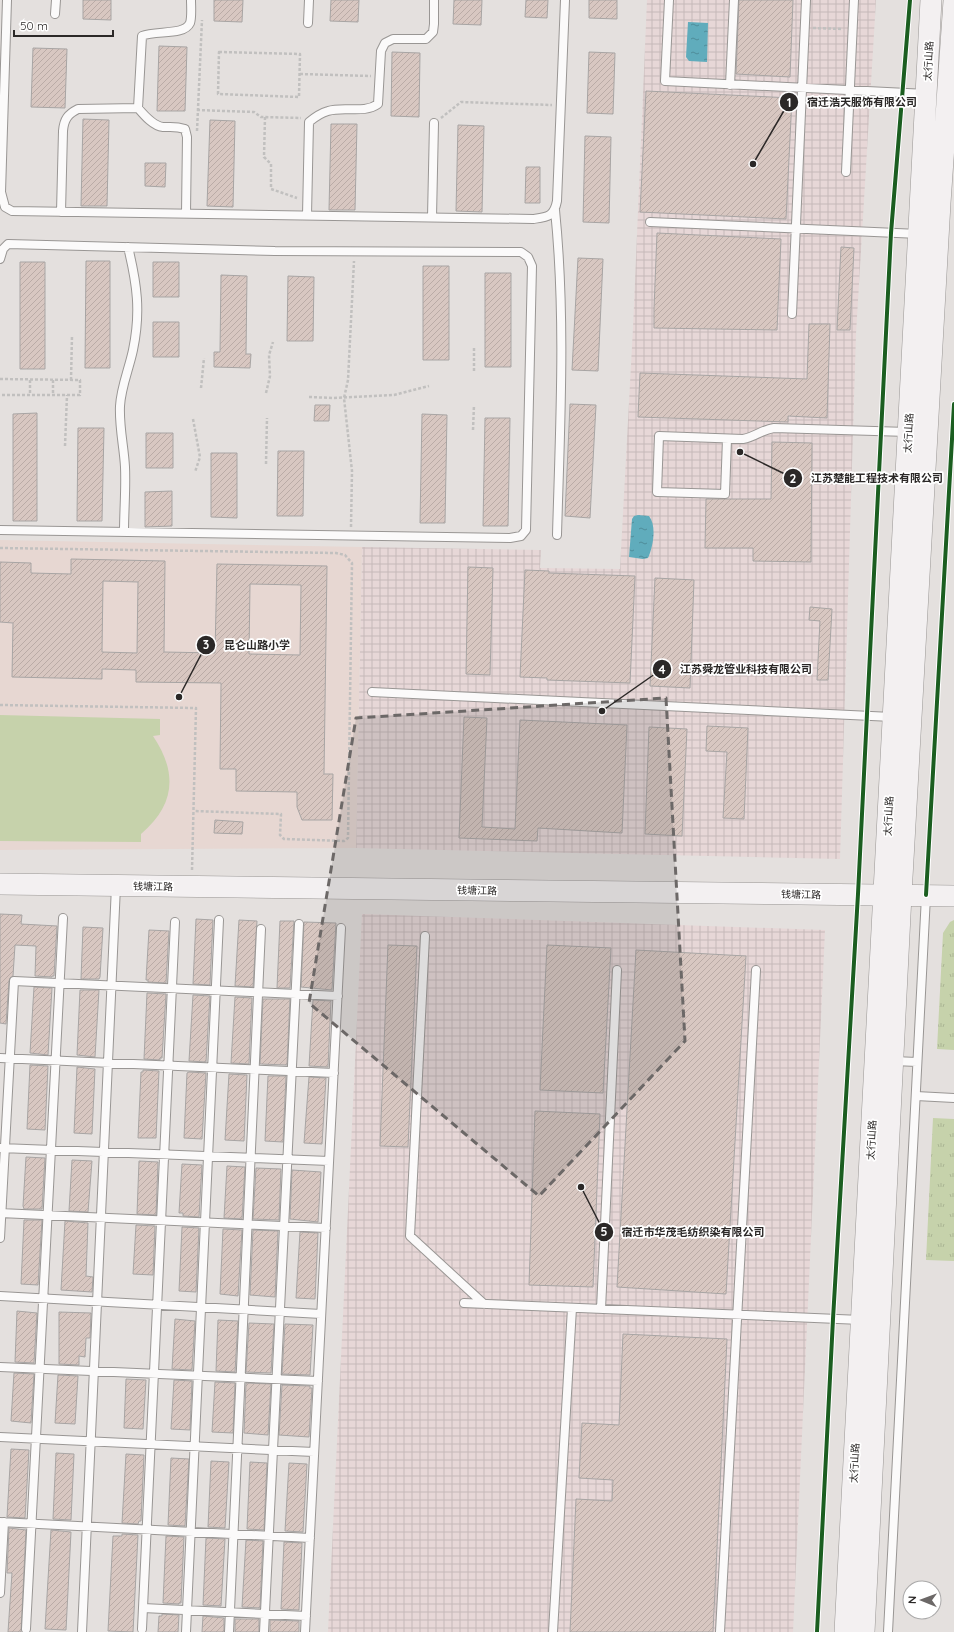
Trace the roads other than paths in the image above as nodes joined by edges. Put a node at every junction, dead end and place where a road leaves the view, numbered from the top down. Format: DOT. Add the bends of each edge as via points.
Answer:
graph roads {
  1 [pos="7,0"];
  2 [pos="56,0"];
  3 [pos="191,0"];
  4 [pos="309,0"];
  5 [pos="434,0"];
  6 [pos="565,0"];
  7 [pos="669,0"];
  8 [pos="734,0"];
  9 [pos="806,0"];
  10 [pos="854,0"];
  11 [pos="931,0"];
  12 [pos="954,0"];
  13 [pos="55,14"];
  14 [pos="308,23"];
  15 [pos="3,67"];
  16 [pos="730,85"];
  17 [pos="3,88"];
  18 [pos="802,88"];
  19 [pos="850,90"];
  20 [pos="937,95"];
  21 [pos="138,108"];
  22 [pos="434,123"];
  23 [pos="846,172"];
  24 [pos="555,210"];
  25 [pos="61,212"];
  26 [pos="186,213"];
  27 [pos="307,215"];
  28 [pos="432,217"];
  29 [pos="650,222"];
  30 [pos="796,229"];
  31 [pos="928,234"];
  32 [pos="128,247"];
  33 [pos="0,258"];
  34 [pos="792,314"];
  35 [pos="918,432"];
  36 [pos="726,439"];
  37 [pos="0,530"];
  38 [pos="124,532"];
  39 [pos="557,535"];
  40 [pos="372,692"];
  41 [pos="902,717"];
  42 [pos="0,884"];
  43 [pos="116,885"];
  44 [pos="893,895"];
  45 [pos="926,895"];
  46 [pos="954,896"];
  47 [pos="63,918"];
  48 [pos="219,920"];
  49 [pos="175,922"];
  50 [pos="299,924"];
  51 [pos="341,928"];
  52 [pos="261,929"];
  53 [pos="425,936"];
  54 [pos="618,970"];
  55 [pos="756,970"];
  56 [pos="60,983"];
  57 [pos="112,986"];
  58 [pos="172,988"];
  59 [pos="215,990"];
  60 [pos="258,993"];
  61 [pos="296,994"];
  62 [pos="338,996"];
  63 [pos="0,1058"];
  64 [pos="10,1058"];
  65 [pos="56,1060"];
  66 [pos="893,1061"];
  67 [pos="918,1062"];
  68 [pos="108,1063"];
  69 [pos="168,1065"];
  70 [pos="212,1067"];
  71 [pos="255,1069"];
  72 [pos="292,1071"];
  73 [pos="334,1073"];
  74 [pos="916,1096"];
  75 [pos="954,1098"];
  76 [pos="2,1148"];
  77 [pos="51,1150"];
  78 [pos="104,1152"];
  79 [pos="164,1154"];
  80 [pos="208,1156"];
  81 [pos="251,1158"];
  82 [pos="288,1159"];
  83 [pos="329,1161"];
  84 [pos="1,1213"];
  85 [pos="48,1215"];
  86 [pos="101,1217"];
  87 [pos="161,1220"];
  88 [pos="205,1222"];
  89 [pos="248,1225"];
  90 [pos="284,1226"];
  91 [pos="326,1228"];
  92 [pos="0,1238"];
  93 [pos="0,1296"];
  94 [pos="43,1298"];
  95 [pos="97,1301"];
  96 [pos="464,1303"];
  97 [pos="484,1304"];
  98 [pos="157,1305"];
  99 [pos="201,1307"];
  100 [pos="572,1308"];
  101 [pos="601,1309"];
  102 [pos="244,1310"];
  103 [pos="280,1312"];
  104 [pos="321,1314"];
  105 [pos="737,1314"];
  106 [pos="871,1320"];
  107 [pos="0,1367"];
  108 [pos="40,1368"];
  109 [pos="94,1371"];
  110 [pos="154,1374"];
  111 [pos="198,1376"];
  112 [pos="241,1377"];
  113 [pos="277,1379"];
  114 [pos="318,1381"];
  115 [pos="0,1437"];
  116 [pos="36,1439"];
  117 [pos="91,1442"];
  118 [pos="151,1444"];
  119 [pos="194,1446"];
  120 [pos="238,1448"];
  121 [pos="273,1450"];
  122 [pos="314,1452"];
  123 [pos="2,1522"];
  124 [pos="32,1523"];
  125 [pos="87,1526"];
  126 [pos="147,1529"];
  127 [pos="190,1532"];
  128 [pos="234,1534"];
  129 [pos="269,1536"];
  130 [pos="310,1538"];
  131 [pos="0,1593"];
  132 [pos="143,1608"];
  133 [pos="187,1610"];
  134 [pos="230,1612"];
  135 [pos="265,1614"];
  136 [pos="306,1616"];
  137 [pos="26,1629"];
  138 [pos="142,1629"];
  139 [pos="82,1632"];
  140 [pos="186,1632"];
  141 [pos="229,1632"];
  142 [pos="264,1632"];
  143 [pos="305,1632"];
  144 [pos="553,1632"];
  145 [pos="720,1632"];
  146 [pos="845,1632"];
  147 [pos="864,1632"];
  148 [pos="888,1632"];
  1 -- 15 [label="lane"];
  2 -- 13 [label="lane"];
  3 -- 21 [label="lane" via="190,22 186,29 142,36"];
  4 -- 14 [label="lane"];
  5 -- 27 [label="lane" via="433,32 426,39 394,39 385,43 381,51 378,104 372,108 329,110 309,122"];
  6 -- 24 [label="lane"];
  7 -- 16 [label="lane" via="665,81"];
  8 -- 16 [label="lane"];
  9 -- 18 [label="lane"];
  10 -- 19 [label="lane"];
  11 -- 20 [label="street, 太行山路"];
  12 -- 20 [label="street, 太行山路"];
  15 -- 17 [label="lane"];
  16 -- 18 [label="lane"];
  17 -- 25 [label="lane" via="1,192 5,207 12,211"];
  18 -- 19 [label="lane"];
  18 -- 30 [label="lane"];
  19 -- 20 [label="lane"];
  19 -- 23 [label="lane"];
  20 -- 31 [label="street, 太行山路"];
  20 -- 31 [label="street, 太行山路" via="943,203"];
  21 -- 25 [label="lane" via="78,108 64,121"];
  21 -- 26 [label="lane" via="145,117 161,127 176,126 185,129"];
  22 -- 28 [label="lane"];
  24 -- 28 [label="lane" via="550,216 533,219"];
  24 -- 39 [label="lane" via="560,252 562,386"];
  25 -- 26 [label="lane"];
  26 -- 27 [label="lane"];
  27 -- 28 [label="lane"];
  29 -- 30 [label="lane"];
  30 -- 31 [label="lane"];
  30 -- 34 [label="lane"];
  31 -- 35 [label="street, 太行山路"];
  32 -- 33 [label="lane" via="8,244"];
  32 -- 38 [label="lane" via="136,278 139,309 120,405 125,467"];
  32 -- 38 [label="lane" via="520,252 528,257 532,266 526,530 521,536 510,538"];
  35 -- 36 [label="lane" via="774,428 764,430 751,438"];
  35 -- 41 [label="street, 太行山路"];
  36 -- 36 [label="lane" via="725,494 656,492 660,436"];
  37 -- 38 [label="lane"];
  40 -- 41 [label="lane"];
  41 -- 44 [label="street, 太行山路"];
  42 -- 43 [label="street, 钱塘江路"];
  43 -- 44 [label="street, 钱塘江路"];
  43 -- 57 [label="lane"];
  44 -- 45 [label="street, 钱塘江路"];
  44 -- 66 [label="street, 太行山路"];
  44 -- 106 [label="street, 太行山路"];
  45 -- 46 [label="street, 钱塘江路"];
  45 -- 67 [label="lane"];
  47 -- 56 [label="lane"];
  48 -- 59 [label="lane"];
  49 -- 58 [label="lane"];
  50 -- 61 [label="lane"];
  51 -- 62 [label="lane"];
  52 -- 60 [label="lane"];
  53 -- 97 [label="lane" via="410,1236"];
  54 -- 101 [label="lane"];
  55 -- 105 [label="lane"];
  56 -- 57 [label="lane"];
  56 -- 64 [label="lane" via="14,981"];
  56 -- 65 [label="lane"];
  57 -- 58 [label="lane"];
  57 -- 68 [label="lane"];
  58 -- 59 [label="lane"];
  58 -- 69 [label="lane"];
  59 -- 60 [label="lane"];
  59 -- 70 [label="lane"];
  60 -- 61 [label="lane"];
  60 -- 71 [label="lane"];
  61 -- 62 [label="lane"];
  61 -- 72 [label="lane"];
  62 -- 73 [label="lane"];
  63 -- 64 [label="lane"];
  64 -- 65 [label="lane"];
  64 -- 76 [label="lane"];
  65 -- 68 [label="lane"];
  65 -- 77 [label="lane"];
  66 -- 67 [label="lane"];
  66 -- 106 [label="street, 太行山路"];
  67 -- 74 [label="lane"];
  68 -- 69 [label="lane"];
  68 -- 78 [label="lane"];
  69 -- 70 [label="lane"];
  69 -- 79 [label="lane"];
  70 -- 71 [label="lane"];
  70 -- 80 [label="lane"];
  71 -- 72 [label="lane"];
  71 -- 81 [label="lane"];
  72 -- 73 [label="lane"];
  72 -- 82 [label="lane"];
  73 -- 83 [label="lane"];
  74 -- 75 [label="lane"];
  74 -- 148 [label="lane"];
  76 -- 77 [label="lane"];
  76 -- 84 [label="lane"];
  77 -- 78 [label="lane"];
  77 -- 85 [label="lane"];
  78 -- 79 [label="lane"];
  78 -- 86 [label="lane"];
  79 -- 80 [label="lane"];
  79 -- 87 [label="lane"];
  80 -- 81 [label="lane"];
  80 -- 88 [label="lane"];
  81 -- 82 [label="lane"];
  81 -- 89 [label="lane"];
  82 -- 83 [label="lane"];
  82 -- 90 [label="lane"];
  83 -- 91 [label="lane"];
  84 -- 85 [label="lane"];
  84 -- 92 [label="lane"];
  85 -- 86 [label="lane"];
  85 -- 94 [label="lane"];
  86 -- 87 [label="lane"];
  86 -- 95 [label="lane"];
  87 -- 88 [label="lane"];
  87 -- 98 [label="lane"];
  88 -- 89 [label="lane"];
  88 -- 99 [label="lane"];
  89 -- 90 [label="lane"];
  89 -- 102 [label="lane"];
  90 -- 91 [label="lane"];
  90 -- 103 [label="lane"];
  91 -- 104 [label="lane"];
  93 -- 94 [label="lane"];
  94 -- 95 [label="lane"];
  94 -- 108 [label="lane"];
  95 -- 98 [label="lane"];
  95 -- 109 [label="lane"];
  96 -- 97 [label="lane"];
  97 -- 100 [label="lane"];
  98 -- 99 [label="lane"];
  98 -- 110 [label="lane"];
  99 -- 102 [label="lane"];
  99 -- 111 [label="lane"];
  100 -- 101 [label="lane"];
  100 -- 144 [label="lane"];
  101 -- 105 [label="lane"];
  102 -- 103 [label="lane"];
  102 -- 112 [label="lane"];
  103 -- 104 [label="lane"];
  103 -- 113 [label="lane"];
  104 -- 114 [label="lane"];
  105 -- 106 [label="lane"];
  105 -- 145 [label="lane"];
  106 -- 146 [label="street, 太行山路"];
  106 -- 147 [label="street, 太行山路"];
  107 -- 108 [label="lane"];
  108 -- 109 [label="lane"];
  108 -- 116 [label="lane"];
  109 -- 110 [label="lane"];
  109 -- 117 [label="lane"];
  110 -- 111 [label="lane"];
  110 -- 118 [label="lane"];
  111 -- 112 [label="lane"];
  111 -- 119 [label="lane"];
  112 -- 113 [label="lane"];
  112 -- 120 [label="lane"];
  113 -- 114 [label="lane"];
  113 -- 121 [label="lane"];
  114 -- 122 [label="lane"];
  115 -- 116 [label="lane"];
  116 -- 117 [label="lane"];
  116 -- 124 [label="lane"];
  117 -- 118 [label="lane"];
  117 -- 125 [label="lane"];
  118 -- 119 [label="lane"];
  118 -- 126 [label="lane"];
  119 -- 120 [label="lane"];
  119 -- 127 [label="lane"];
  120 -- 121 [label="lane"];
  120 -- 128 [label="lane"];
  121 -- 122 [label="lane"];
  121 -- 129 [label="lane"];
  122 -- 130 [label="lane"];
  123 -- 124 [label="lane"];
  123 -- 131 [label="lane"];
  124 -- 125 [label="lane"];
  124 -- 137 [label="lane"];
  125 -- 126 [label="lane"];
  125 -- 139 [label="lane"];
  126 -- 127 [label="lane"];
  126 -- 132 [label="lane"];
  127 -- 128 [label="lane"];
  127 -- 133 [label="lane"];
  128 -- 129 [label="lane"];
  128 -- 134 [label="lane"];
  129 -- 130 [label="lane"];
  129 -- 135 [label="lane"];
  130 -- 136 [label="lane"];
  132 -- 133 [label="lane"];
  132 -- 138 [label="lane"];
  133 -- 134 [label="lane"];
  133 -- 140 [label="lane"];
  134 -- 135 [label="lane"];
  134 -- 141 [label="lane"];
  135 -- 136 [label="lane"];
  135 -- 142 [label="lane"];
  136 -- 143 [label="lane"];
}
